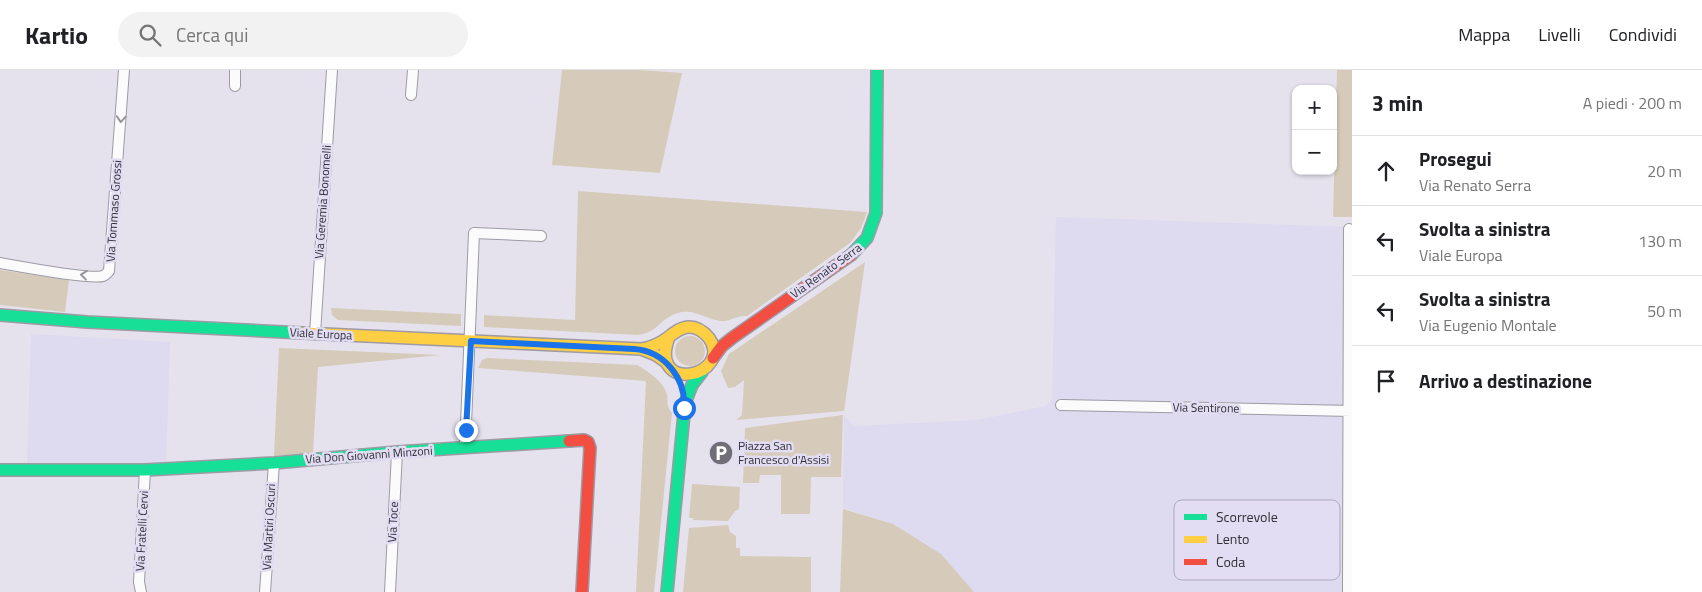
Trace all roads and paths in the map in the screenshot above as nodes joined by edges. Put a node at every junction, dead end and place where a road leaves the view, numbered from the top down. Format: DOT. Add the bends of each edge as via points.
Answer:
graph roads {
  1 [pos="124,70"];
  2 [pos="235,70"];
  3 [pos="332,70"];
  4 [pos="413,70"];
  5 [pos="877,70"];
  6 [pos="235,86"];
  7 [pos="411,95"];
  8 [pos="1349,229"];
  9 [pos="541,236"];
  10 [pos="0,263"];
  11 [pos="0,315"];
  12 [pos="702,331"];
  13 [pos="742,331"];
  14 [pos="315,334"];
  15 [pos="669,338"];
  16 [pos="471,341"];
  17 [pos="641,349"];
  18 [pos="713,358"];
  19 [pos="666,362"];
  20 [pos="674,372"];
  21 [pos="702,372"];
  22 [pos="685,403"];
  23 [pos="1061,405"];
  24 [pos="1350,411"];
  25 [pos="466,448"];
  26 [pos="397,452"];
  27 [pos="274,463"];
  28 [pos="0,470"];
  29 [pos="145,470"];
  30 [pos="141,592"];
  31 [pos="266,592"];
  32 [pos="390,592"];
  33 [pos="582,592"];
  34 [pos="666,592"];
  35 [pos="1348,592"];
  1 -- 10 [label="street, Via Tommaso Grossi, one-way" via="109,270 106,275 87,276"];
  2 -- 6 [label="street"];
  3 -- 14 [label="street, Via Geremia Bonomelli"];
  4 -- 7 [label="street"];
  5 -- 13 [label="street, Via Renato Serra" via="876,204 871,232 849,257"];
  8 -- 24 [label="street"];
  9 -- 16 [label="street" via="475,232"];
  11 -- 14 [label="street, Viale Europa"];
  12 -- 13 [label="street, Via Renato Serra" via="718,335"];
  12 -- 15 [label="street" via="684,327"];
  12 -- 18 [label="street" via="713,346"];
  13 -- 18 [label="street, Via Renato Serra" via="722,346"];
  14 -- 16 [label="street, Viale Europa"];
  15 -- 17 [label="street, Viale Europa"];
  15 -- 19 [label="street" via="664,350"];
  16 -- 17 [label="street, Viale Europa"];
  16 -- 25 [label="street"];
  17 -- 19 [label="street, Viale Europa"];
  18 -- 21 [label="street"];
  19 -- 20 [label="street"];
  20 -- 21 [label="street" via="686,376"];
  20 -- 22 [label="street" via="681,384"];
  21 -- 22 [label="street" via="692,385"];
  22 -- 34 [label="street"];
  23 -- 24 [label="street, Via Sentirone"];
  24 -- 35 [label="street"];
  25 -- 26 [label="street, Via Don Giovanni Minzoni"];
  25 -- 33 [label="street, Via Don Giovanni Minzoni" via="588,442"];
  26 -- 27 [label="street, Via Don Giovanni Minzoni"];
  26 -- 32 [label="street, Via Toce"];
  27 -- 29 [label="street, Via Don Giovanni Minzoni"];
  27 -- 31 [label="street, Via Martiri Oscuri"];
  28 -- 29 [label="street, Via Don Giovanni Minzoni"];
  29 -- 30 [label="street, Via Fratelli Cervi"];
}
